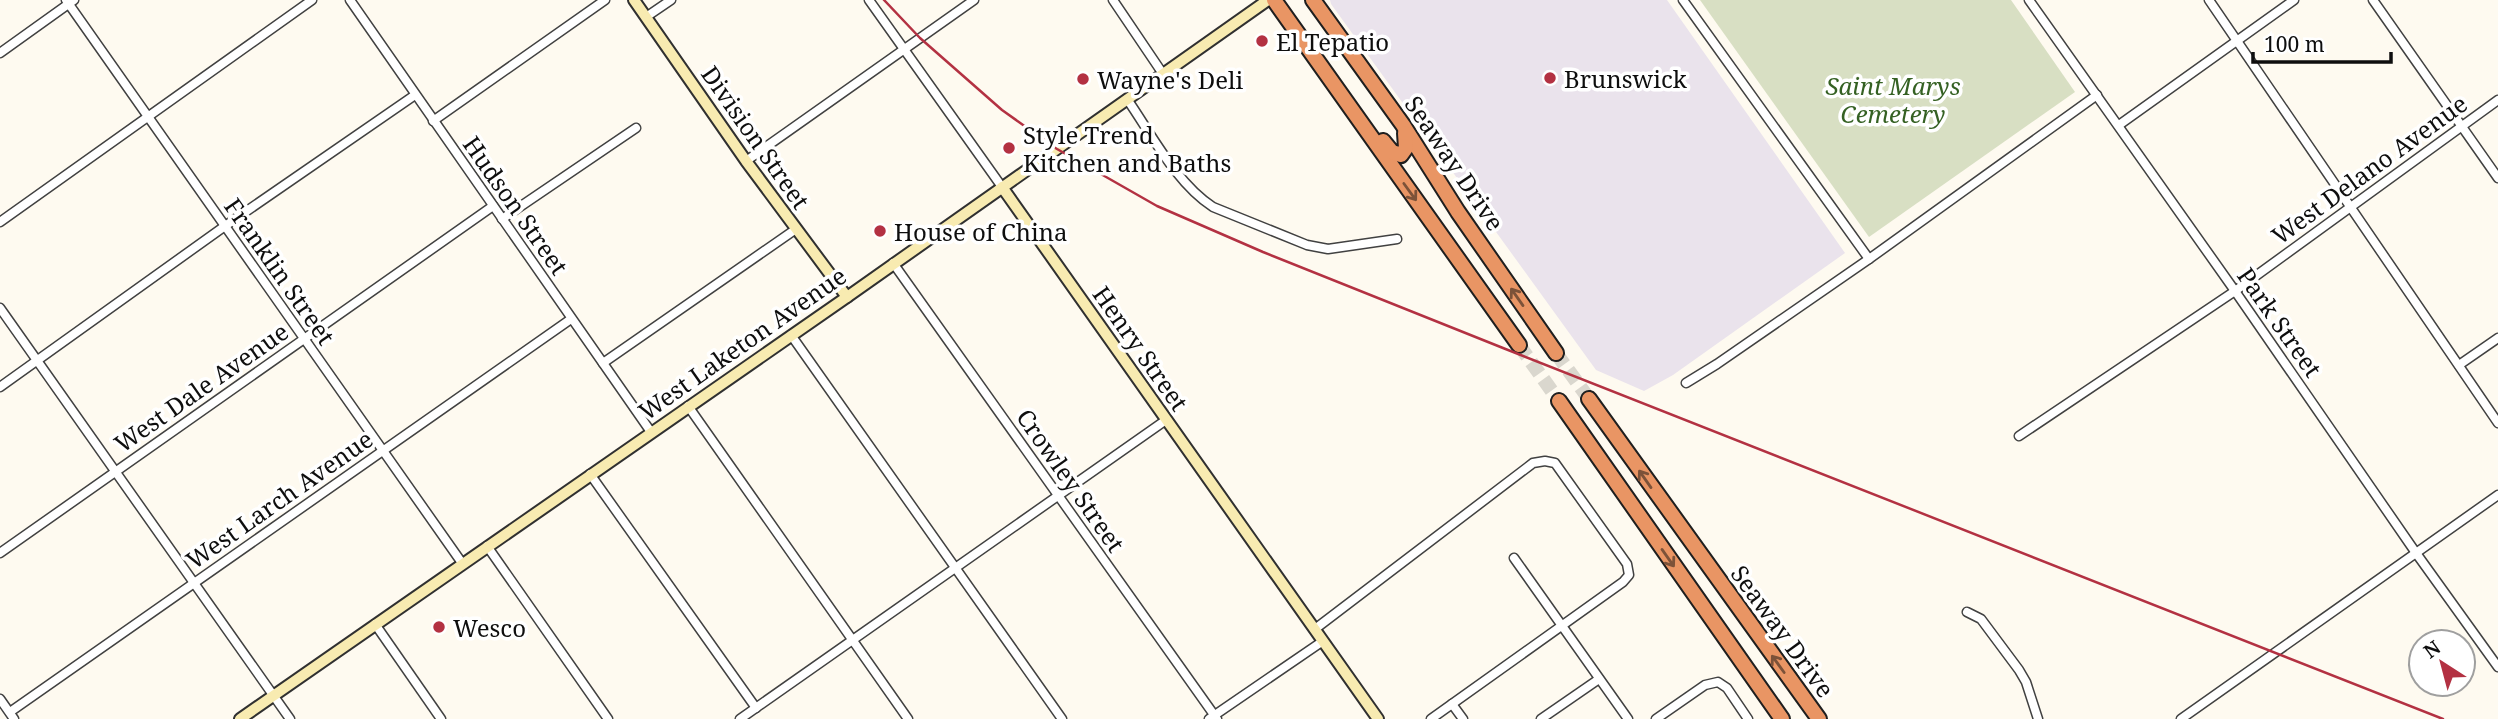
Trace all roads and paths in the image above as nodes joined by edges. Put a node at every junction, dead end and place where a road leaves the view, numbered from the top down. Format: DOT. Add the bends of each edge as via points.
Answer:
graph roads {
  1 [pos="312,0"];
  2 [pos="350,0"];
  3 [pos="605,0"];
  4 [pos="634,0"];
  5 [pos="671,0"];
  6 [pos="869,0"];
  7 [pos="974,0"];
  8 [pos="1113,0"];
  9 [pos="1268,0"];
  10 [pos="1274,0"];
  11 [pos="1313,0"];
  12 [pos="1683,0"];
  13 [pos="2029,0"];
  14 [pos="2209,0"];
  15 [pos="2294,0"];
  16 [pos="2372,0"];
  17 [pos="70,1"];
  18 [pos="1285,16"];
  19 [pos="646,17"];
  20 [pos="2237,41"];
  21 [pos="904,49"];
  22 [pos="0,53"];
  23 [pos="1163,74"];
  24 [pos="415,95"];
  25 [pos="2097,95"];
  26 [pos="1127,99"];
  27 [pos="2498,100"];
  28 [pos="148,115"];
  29 [pos="433,121"];
  30 [pos="1403,125"];
  31 [pos="2119,125"];
  32 [pos="2461,126"];
  33 [pos="636,128"];
  34 [pos="746,161"];
  35 [pos="2498,178"];
  36 [pos="1002,187"];
  37 [pos="493,205"];
  38 [pos="2351,205"];
  39 [pos="506,216"];
  40 [pos="0,222"];
  41 [pos="225,226"];
  42 [pos="796,229"];
  43 [pos="1397,239"];
  44 [pos="1869,260"];
  45 [pos="893,263"];
  46 [pos="2235,290"];
  47 [pos="846,297"];
  48 [pos="0,308"];
  49 [pos="572,319"];
  50 [pos="792,335"];
  51 [pos="2498,338"];
  52 [pos="304,339"];
  53 [pos="1519,345"];
  54 [pos="1556,353"];
  55 [pos="37,362"];
  56 [pos="603,363"];
  57 [pos="2459,365"];
  58 [pos="1686,383"];
  59 [pos="0,387"];
  60 [pos="1589,399"];
  61 [pos="1559,401"];
  62 [pos="688,406"];
  63 [pos="1166,420"];
  64 [pos="2498,423"];
  65 [pos="651,432"];
  66 [pos="2019,436"];
  67 [pos="383,450"];
  68 [pos="115,471"];
  69 [pos="590,474"];
  70 [pos="1058,495"];
  71 [pos="2498,495"];
  72 [pos="487,547"];
  73 [pos="0,553"];
  74 [pos="2416,553"];
  75 [pos="1514,558"];
  76 [pos="462,563"];
  77 [pos="955,568"];
  78 [pos="194,583"];
  79 [pos="1967,612"];
  80 [pos="375,624"];
  81 [pos="1562,626"];
  82 [pos="1315,629"];
  83 [pos="852,640"];
  84 [pos="1323,640"];
  85 [pos="2498,667"];
  86 [pos="1599,679"];
  87 [pos="274,695"];
  88 [pos="0,699"];
  89 [pos="1452,704"];
  90 [pos="753,713"];
  91 [pos="12,716"];
  92 [pos="2193,716"];
  93 [pos="1214,718"];
  94 [pos="240,719"];
  95 [pos="290,719"];
  96 [pos="440,719"];
  97 [pos="608,719"];
  98 [pos="740,719"];
  99 [pos="908,719"];
  100 [pos="1062,719"];
  101 [pos="1378,719"];
  102 [pos="1431,719"];
  103 [pos="1463,719"];
  104 [pos="1541,719"];
  105 [pos="1628,719"];
  106 [pos="1656,719"];
  107 [pos="1748,719"];
  108 [pos="1782,719"];
  109 [pos="1819,719"];
  110 [pos="2038,719"];
  111 [pos="2181,719"];
  1 -- 28 [label="street"];
  2 -- 24 [label="street, Hudson Street"];
  3 -- 29 [label="street"];
  4 -- 19 [label="main road, Division Street"];
  5 -- 19 [label="street"];
  6 -- 21 [label="street, Henry Street"];
  7 -- 21 [label="street"];
  8 -- 23 [label="street"];
  9 -- 23 [label="main road, West Laketon Avenue"];
  10 -- 18 [label="highway, Seaway Drive"];
  11 -- 30 [label="highway, Seaway Drive"];
  12 -- 44 [label="street"];
  13 -- 25 [label="street, Park Street"];
  14 -- 20 [label="street"];
  15 -- 20 [label="street"];
  16 -- 32 [label="street"];
  17 -- 22 [label="street"];
  17 -- 28 [label="street, Franklin Street"];
  18 -- 30 [label="highway" via="1300,25 1397,155 1406,148"];
  18 -- 53 [label="highway, Seaway Drive, one-way"];
  19 -- 34 [label="main road, Division Street"];
  20 -- 31 [label="street"];
  20 -- 38 [label="street"];
  21 -- 34 [label="street"];
  21 -- 36 [label="street, Henry Street"];
  23 -- 26 [label="main road, West Laketon Avenue"];
  24 -- 29 [label="street, Hudson Street"];
  24 -- 41 [label="street"];
  25 -- 31 [label="street, Park Street"];
  25 -- 44 [label="street"];
  26 -- 36 [label="main road, West Laketon Avenue"];
  26 -- 43 [label="street" via="1182,178 1213,207 1307,246 1328,249"];
  27 -- 32 [label="street, West Delano Avenue"];
  28 -- 40 [label="street"];
  28 -- 41 [label="street, Franklin Street"];
  29 -- 37 [label="street, Hudson Street"];
  54 -- 30 [label="highway, Seaway Drive, one-way"];
  31 -- 46 [label="street, Park Street"];
  32 -- 35 [label="street"];
  32 -- 38 [label="street, West Delano Avenue"];
  33 -- 39 [label="street"];
  34 -- 42 [label="main road, Division Street"];
  36 -- 45 [label="main road, West Laketon Avenue"];
  36 -- 63 [label="main road, Henry Street"];
  37 -- 39 [label="street, Hudson Street"];
  37 -- 52 [label="street, West Dale Avenue"];
  38 -- 46 [label="street, West Delano Avenue"];
  38 -- 57 [label="street"];
  39 -- 49 [label="street, Hudson Street"];
  41 -- 52 [label="street, Franklin Street"];
  41 -- 55 [label="street"];
  42 -- 47 [label="main road, Division Street"];
  42 -- 56 [label="street"];
  44 -- 58 [label="street"];
  45 -- 47 [label="main road, West Laketon Avenue"];
  45 -- 70 [label="street, Crowley Street"];
  46 -- 66 [label="street, West Delano Avenue"];
  46 -- 74 [label="street, Park Street"];
  47 -- 50 [label="main road, West Laketon Avenue"];
  48 -- 55 [label="street"];
  49 -- 56 [label="street, Hudson Street"];
  49 -- 67 [label="street, West Larch Avenue"];
  50 -- 62 [label="main road, West Laketon Avenue"];
  50 -- 77 [label="street"];
  51 -- 57 [label="street"];
  52 -- 67 [label="street, Franklin Street"];
  52 -- 68 [label="street, West Dale Avenue"];
  55 -- 59 [label="street"];
  55 -- 68 [label="street"];
  56 -- 65 [label="street, Hudson Street"];
  57 -- 64 [label="street"];
  109 -- 60 [label="highway, Seaway Drive, one-way"];
  61 -- 108 [label="highway, Seaway Drive, one-way"];
  62 -- 65 [label="main road, West Laketon Avenue"];
  62 -- 83 [label="street"];
  63 -- 70 [label="street"];
  63 -- 82 [label="main road, Henry Street"];
  65 -- 69 [label="main road, West Laketon Avenue"];
  67 -- 76 [label="street, Franklin Street"];
  67 -- 78 [label="street, West Larch Avenue"];
  68 -- 73 [label="street, West Dale Avenue"];
  68 -- 78 [label="street"];
  69 -- 72 [label="main road, West Laketon Avenue"];
  69 -- 90 [label="street"];
  70 -- 77 [label="street"];
  70 -- 93 [label="street, Crowley Street"];
  71 -- 74 [label="street"];
  72 -- 76 [label="main road, West Laketon Avenue"];
  72 -- 97 [label="street"];
  74 -- 85 [label="street, Park Street"];
  74 -- 92 [label="street"];
  75 -- 81 [label="street"];
  76 -- 80 [label="main road, West Laketon Avenue"];
  77 -- 83 [label="street"];
  77 -- 100 [label="street"];
  78 -- 87 [label="street"];
  78 -- 91 [label="street, West Larch Avenue"];
  79 -- 110 [label="street" via="1981,619 2019,670"];
  80 -- 87 [label="main road, West Laketon Avenue"];
  80 -- 96 [label="street"];
  81 -- 82 [label="street" via="1629,575 1627,564 1555,463 1545,461 1533,463"];
  81 -- 86 [label="street"];
  81 -- 89 [label="street"];
  82 -- 84 [label="main road, Henry Street"];
  83 -- 90 [label="street"];
  83 -- 99 [label="street"];
  84 -- 93 [label="street"];
  84 -- 101 [label="main road, Henry Street"];
  86 -- 104 [label="street"];
  86 -- 105 [label="street"];
  87 -- 94 [label="main road, West Laketon Avenue"];
  87 -- 95 [label="street"];
  88 -- 91 [label="street"];
  89 -- 102 [label="street"];
  89 -- 103 [label="street"];
  90 -- 98 [label="street"];
  92 -- 111 [label="street"];
  106 -- 107 [label="street" via="1704,685 1717,682 1727,688"];
}
